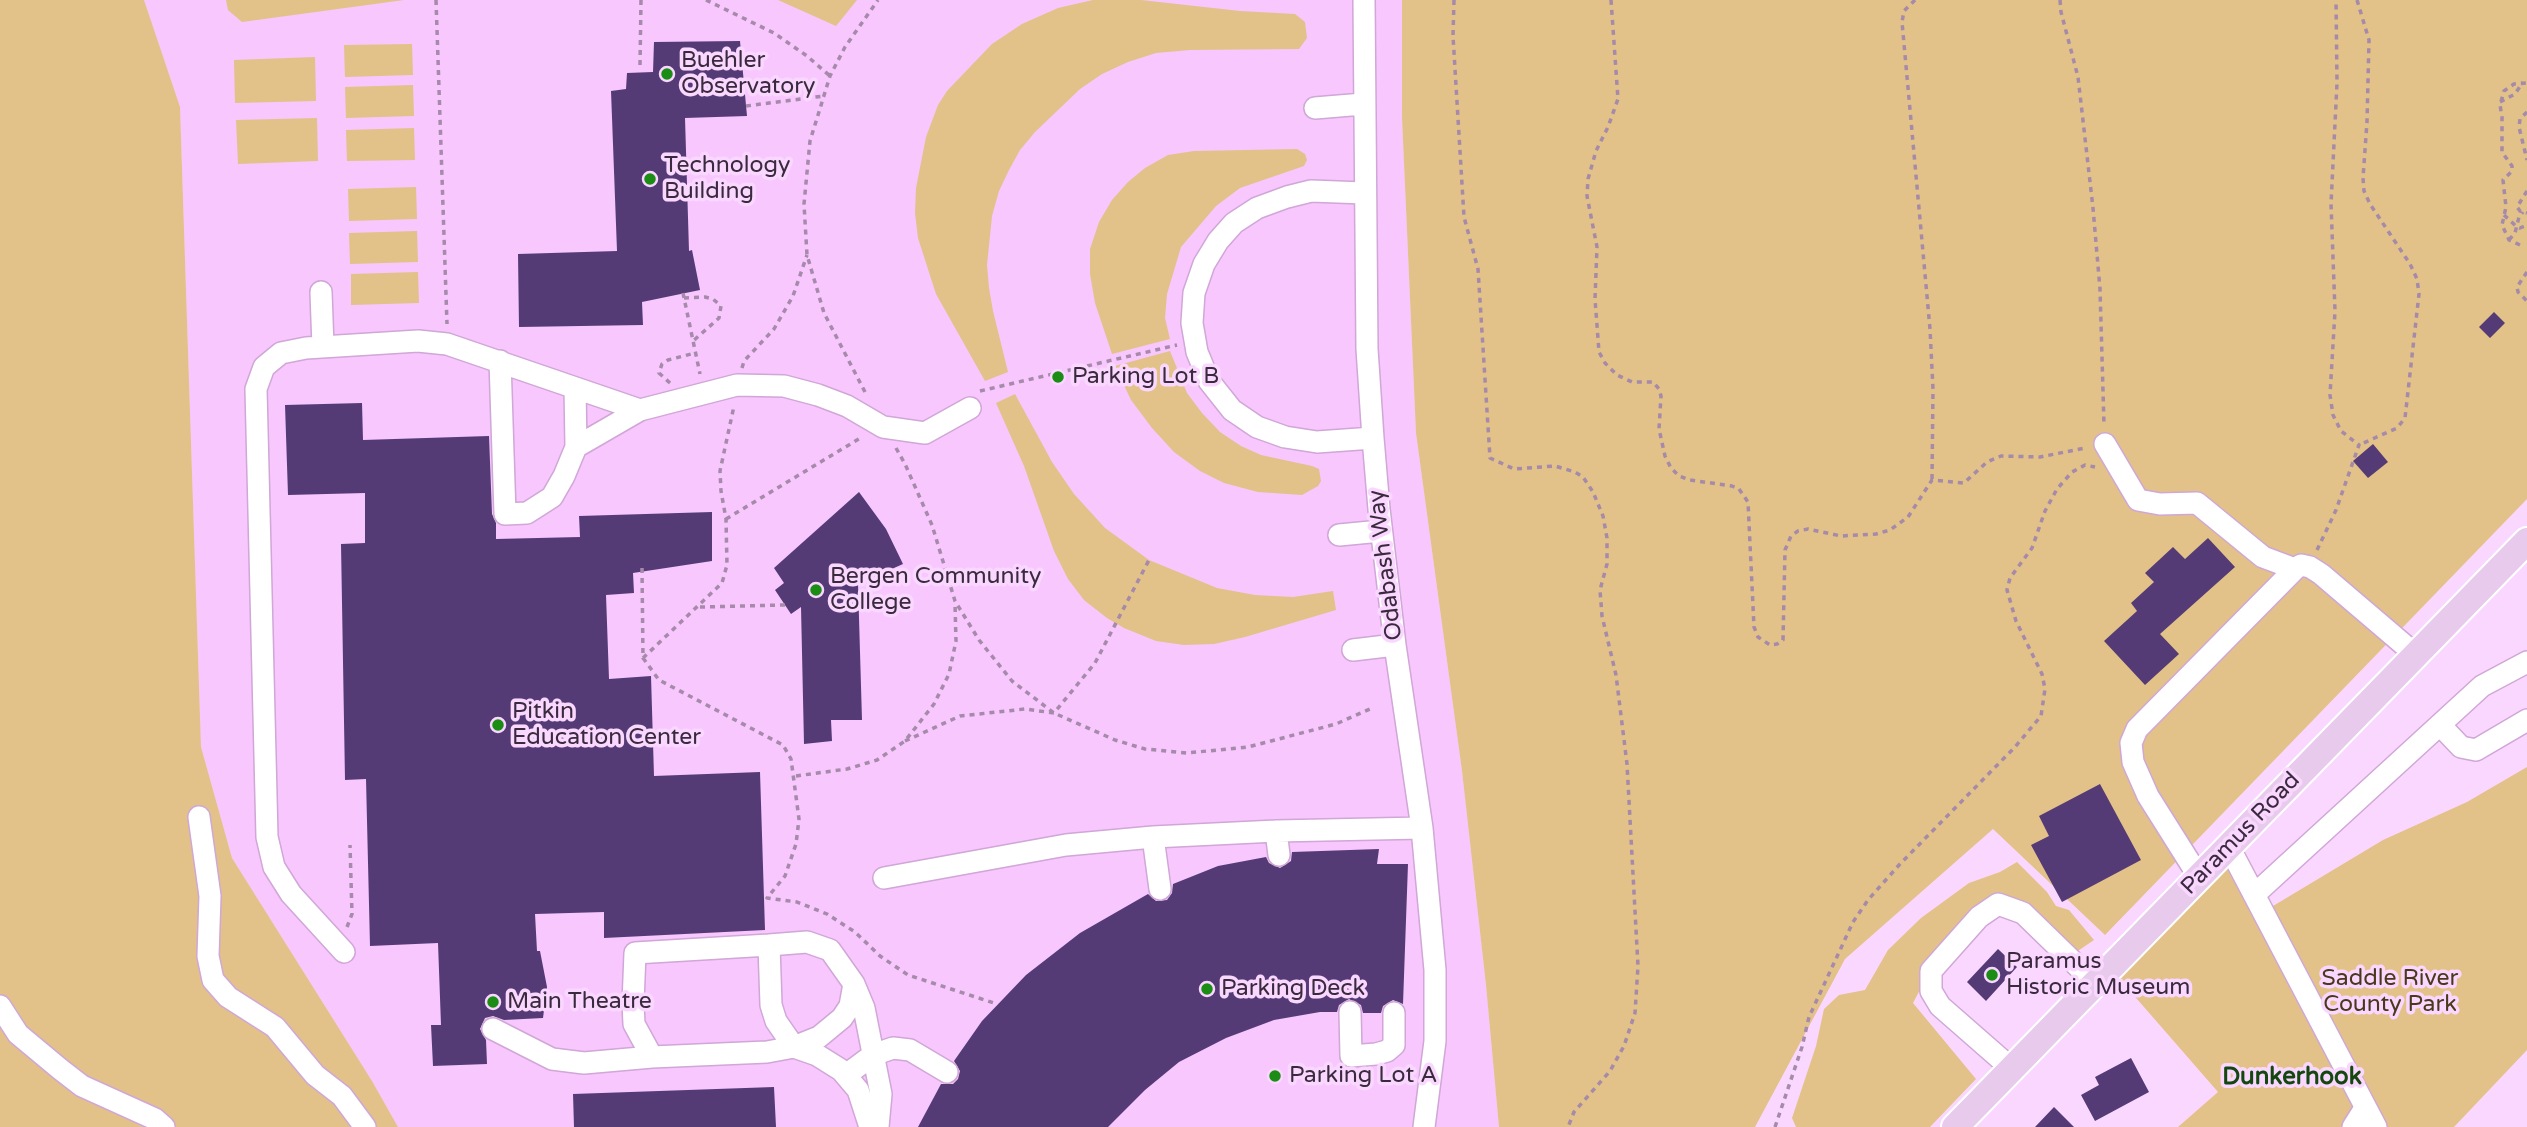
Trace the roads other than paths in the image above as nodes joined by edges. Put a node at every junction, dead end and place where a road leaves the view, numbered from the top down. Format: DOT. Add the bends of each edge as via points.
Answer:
graph roads {
  1 [pos="1364,0"];
  2 [pos="1363,104"];
  3 [pos="1315,108"];
  4 [pos="1364,193"];
  5 [pos="321,292"];
  6 [pos="323,347"];
  7 [pos="500,360"];
  8 [pos="575,388"];
  9 [pos="973,400"];
  10 [pos="640,410"];
  11 [pos="1373,438"];
  12 [pos="2105,444"];
  13 [pos="576,447"];
  14 [pos="1381,531"];
  15 [pos="1339,535"];
  16 [pos="2524,549"];
  17 [pos="2295,569"];
  18 [pos="1395,645"];
  19 [pos="1353,650"];
  20 [pos="2416,655"];
  21 [pos="2527,662"];
  22 [pos="2527,720"];
  23 [pos="2441,726"];
  24 [pos="199,817"];
  25 [pos="1422,828"];
  26 [pos="1276,831"];
  27 [pos="1153,837"];
  28 [pos="2229,847"];
  29 [pos="1279,855"];
  30 [pos="2199,877"];
  31 [pos="884,878"];
  32 [pos="1160,889"];
  33 [pos="2254,895"];
  34 [pos="337,945"];
  35 [pos="769,945"];
  36 [pos="854,984"];
  37 [pos="2095,984"];
  38 [pos="0,1006"];
  39 [pos="1350,1012"];
  40 [pos="1394,1013"];
  41 [pos="493,1029"];
  42 [pos="1435,1041"];
  43 [pos="793,1047"];
  44 [pos="873,1055"];
  45 [pos="652,1056"];
  46 [pos="2012,1069"];
  47 [pos="947,1072"];
  48 [pos="846,1075"];
  49 [pos="2365,1108"];
  50 [pos="164,1127"];
  51 [pos="365,1127"];
  52 [pos="870,1127"];
  53 [pos="878,1127"];
  54 [pos="1424,1127"];
  55 [pos="1430,1127"];
  56 [pos="1955,1127"];
  57 [pos="2353,1127"];
  58 [pos="2376,1127"];
  1 -- 2 [label="street, Odabash Way"];
  2 -- 3 [label="street"];
  2 -- 4 [label="street, Odabash Way"];
  4 -- 11 [label="street, Odabash Way"];
  4 -- 11 [label="street" via="1311,191 1257,208 1234,223 1204,264 1194,293 1192,323 1209,381 1232,410 1258,427 1317,442"];
  5 -- 6 [label="street"];
  6 -- 7 [label="street" via="418,341 447,344"];
  6 -- 34 [label="street" via="281,354 264,368 256,389 267,837 274,867 291,894"];
  7 -- 8 [label="street"];
  7 -- 13 [label="street" via="505,514 527,513 552,497"];
  8 -- 10 [label="street"];
  8 -- 13 [label="street"];
  9 -- 10 [label="street" via="925,433 884,427 847,406 784,386 737,385"];
  10 -- 13 [label="street"];
  11 -- 14 [label="street, Odabash Way"];
  12 -- 17 [label="street" via="2138,500 2197,503 2263,557"];
  14 -- 15 [label="street"];
  14 -- 18 [label="street, Odabash Way"];
  16 -- 20 [label="main road, Paramus Road"];
  17 -- 20 [label="street" via="2310,567"];
  17 -- 30 [label="street" via="2137,729 2131,743 2133,762 2147,796"];
  18 -- 19 [label="street"];
  18 -- 25 [label="street, Odabash Way"];
  20 -- 28 [label="main road, Paramus Road"];
  21 -- 23 [label="street" via="2482,686"];
  22 -- 23 [label="street" via="2476,750 2461,747"];
  23 -- 33 [label="street"];
  24 -- 51 [label="street" via="210,896 208,956 213,980 228,996 275,1027 315,1075 342,1096"];
  25 -- 26 [label="street"];
  25 -- 42 [label="street, Odabash Way" via="1433,943"];
  26 -- 27 [label="street"];
  26 -- 29 [label="street"];
  27 -- 31 [label="street" via="1066,845"];
  27 -- 32 [label="street"];
  28 -- 30 [label="main road, Paramus Road"];
  28 -- 33 [label="street"];
  30 -- 37 [label="main road, Paramus Road"];
  33 -- 49 [label="street"];
  35 -- 36 [label="street" via="807,942 830,950"];
  35 -- 43 [label="street" via="771,1005"];
  35 -- 45 [label="street" via="635,953 634,1024"];
  36 -- 43 [label="street" via="850,1006 842,1018 819,1037"];
  36 -- 44 [label="street"];
  37 -- 46 [label="main road, Paramus Road"];
  37 -- 46 [label="street" via="2023,913 1998,904 1979,917 1931,971 1931,991 1940,1006"];
  38 -- 50 [label="street" via="18,1034 82,1086"];
  39 -- 40 [label="street" via="1351,1056 1376,1054 1394,1045"];
  41 -- 45 [label="street" via="552,1059 584,1063"];
  42 -- 54 [label="street, Odabash Way"];
  42 -- 55 [label="street"];
  43 -- 45 [label="street"];
  43 -- 48 [label="street" via="817,1055"];
  44 -- 47 [label="street" via="893,1048 910,1050"];
  44 -- 48 [label="street"];
  44 -- 53 [label="street" via="881,1094"];
  46 -- 56 [label="main road, Paramus Road"];
  48 -- 52 [label="street" via="858,1090"];
  49 -- 57 [label="street"];
  49 -- 58 [label="street"];
}
